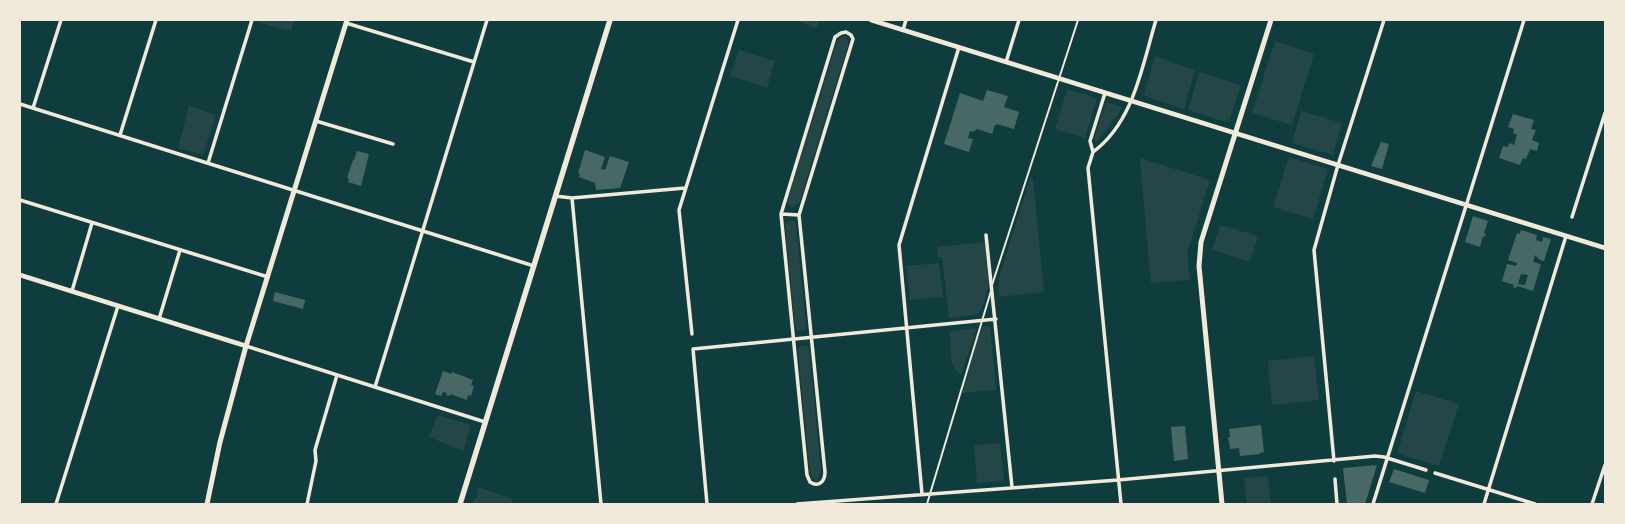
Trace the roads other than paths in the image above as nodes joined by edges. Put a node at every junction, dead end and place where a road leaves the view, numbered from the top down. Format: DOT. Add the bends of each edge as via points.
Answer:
graph roads {
  1 [pos="61,20"];
  2 [pos="156,20"];
  3 [pos="252,20"];
  4 [pos="487,20"];
  5 [pos="610,20"];
  6 [pos="738,20"];
  7 [pos="871,20"];
  8 [pos="906,20"];
  9 [pos="1019,20"];
  10 [pos="1078,20"];
  11 [pos="1156,20"];
  12 [pos="1271,20"];
  13 [pos="1384,20"];
  14 [pos="1524,20"];
  15 [pos="347,22"];
  16 [pos="903,30"];
  17 [pos="959,47"];
  18 [pos="474,62"];
  19 [pos="1006,62"];
  20 [pos="1060,79"];
  21 [pos="1105,93"];
  22 [pos="1132,101"];
  23 [pos="20,104"];
  24 [pos="33,108"];
  25 [pos="1605,113"];
  26 [pos="316,121"];
  27 [pos="1236,134"];
  28 [pos="120,135"];
  29 [pos="393,144"];
  30 [pos="1093,152"];
  31 [pos="208,163"];
  32 [pos="1338,165"];
  33 [pos="686,188"];
  34 [pos="294,191"];
  35 [pos="555,196"];
  36 [pos="572,198"];
  37 [pos="20,200"];
  38 [pos="1466,205"];
  39 [pos="781,214"];
  40 [pos="799,215"];
  41 [pos="1572,217"];
  42 [pos="92,223"];
  43 [pos="423,231"];
  44 [pos="986,235"];
  45 [pos="1566,236"];
  46 [pos="1605,248"];
  47 [pos="180,250"];
  48 [pos="534,266"];
  49 [pos="20,275"];
  50 [pos="268,277"];
  51 [pos="992,286"];
  52 [pos="72,291"];
  53 [pos="118,306"];
  54 [pos="159,319"];
  55 [pos="996,319"];
  56 [pos="982,320"];
  57 [pos="906,328"];
  58 [pos="692,334"];
  59 [pos="810,337"];
  60 [pos="794,339"];
  61 [pos="246,346"];
  62 [pos="337,375"];
  63 [pos="375,386"];
  64 [pos="485,422"];
  65 [pos="1388,458"];
  66 [pos="1334,461"];
  67 [pos="1605,465"];
  68 [pos="1426,470"];
  69 [pos="1218,471"];
  70 [pos="1434,473"];
  71 [pos="1335,479"];
  72 [pos="1118,480"];
  73 [pos="1012,487"];
  74 [pos="1488,489"];
  75 [pos="922,494"];
  76 [pos="929,494"];
  77 [pos="56,504"];
  78 [pos="207,504"];
  79 [pos="308,504"];
  80 [pos="460,504"];
  81 [pos="601,504"];
  82 [pos="707,504"];
  83 [pos="797,504"];
  84 [pos="805,504"];
  85 [pos="926,504"];
  86 [pos="1120,504"];
  87 [pos="1222,504"];
  88 [pos="1338,504"];
  89 [pos="1373,504"];
  90 [pos="1484,504"];
  91 [pos="1535,504"];
  92 [pos="1592,504"];
  1 -- 24 [label="street"];
  2 -- 28 [label="street"];
  3 -- 31 [label="street"];
  4 -- 18 [label="street"];
  5 -- 35 [label="main road"];
  6 -- 33 [label="street"];
  7 -- 16 [label="street"];
  8 -- 16 [label="street"];
  9 -- 19 [label="street"];
  10 -- 20 [label="lane"];
  11 -- 22 [label="street"];
  12 -- 27 [label="main road"];
  13 -- 32 [label="street"];
  14 -- 38 [label="street"];
  15 -- 18 [label="street"];
  15 -- 26 [label="main road"];
  16 -- 17 [label="street"];
  17 -- 19 [label="street"];
  17 -- 57 [label="street" via="899,245"];
  18 -- 43 [label="street"];
  19 -- 20 [label="street"];
  20 -- 21 [label="street"];
  20 -- 51 [label="lane"];
  21 -- 22 [label="street"];
  21 -- 30 [label="street" via="1090,141"];
  22 -- 27 [label="street"];
  22 -- 30 [label="street" via="1104,144"];
  23 -- 24 [label="street"];
  24 -- 28 [label="street"];
  25 -- 41 [label="street"];
  26 -- 29 [label="street"];
  26 -- 34 [label="main road"];
  27 -- 32 [label="street"];
  27 -- 69 [label="main road" via="1199,255"];
  28 -- 31 [label="street"];
  30 -- 72 [label="street" via="1088,178"];
  31 -- 34 [label="street"];
  32 -- 38 [label="street"];
  32 -- 66 [label="street" via="1314,250"];
  33 -- 36 [label="street"];
  33 -- 58 [label="street" via="679,210"];
  34 -- 43 [label="street"];
  34 -- 50 [label="main road"];
  35 -- 36 [label="street"];
  35 -- 48 [label="main road"];
  36 -- 81 [label="street"];
  37 -- 42 [label="street"];
  38 -- 45 [label="street"];
  38 -- 65 [label="street"];
  39 -- 40 [label="street"];
  39 -- 40 [label="street" via="835,37 846,32 851,34 853,39"];
  39 -- 60 [label="street"];
  40 -- 59 [label="street"];
  42 -- 47 [label="street"];
  42 -- 52 [label="street"];
  43 -- 48 [label="street"];
  43 -- 63 [label="street"];
  44 -- 51 [label="street"];
  45 -- 46 [label="street"];
  45 -- 74 [label="street"];
  47 -- 50 [label="street"];
  47 -- 54 [label="street"];
  48 -- 64 [label="main road"];
  49 -- 52 [label="street"];
  50 -- 61 [label="main road"];
  51 -- 55 [label="street"];
  51 -- 56 [label="lane"];
  52 -- 53 [label="street"];
  53 -- 54 [label="street"];
  53 -- 77 [label="street"];
  54 -- 61 [label="street"];
  55 -- 56 [label="street"];
  55 -- 73 [label="street"];
  56 -- 57 [label="street"];
  56 -- 76 [label="lane"];
  57 -- 59 [label="street"];
  57 -- 75 [label="street"];
  59 -- 60 [label="street"];
  59 -- 60 [label="street" via="825,472 822,483 816,485 810,482 807,475"];
  60 -- 82 [label="street" via="693,349"];
  61 -- 62 [label="street"];
  61 -- 78 [label="main road" via="220,442"];
  62 -- 63 [label="street"];
  62 -- 79 [label="street" via="315,450 316,461"];
  63 -- 64 [label="street"];
  64 -- 80 [label="main road"];
  65 -- 66 [label="street" via="1375,456"];
  65 -- 68 [label="street"];
  65 -- 89 [label="street"];
  66 -- 69 [label="street"];
  67 -- 92 [label="street"];
  69 -- 72 [label="street"];
  69 -- 87 [label="main road"];
  70 -- 74 [label="street"];
  71 -- 88 [label="street"];
  72 -- 73 [label="street"];
  72 -- 86 [label="street"];
  73 -- 76 [label="street"];
  74 -- 90 [label="street"];
  74 -- 91 [label="street"];
  75 -- 76 [label="street"];
  75 -- 84 [label="street"];
  76 -- 85 [label="lane"];
  83 -- 84 [label="street"];
}
